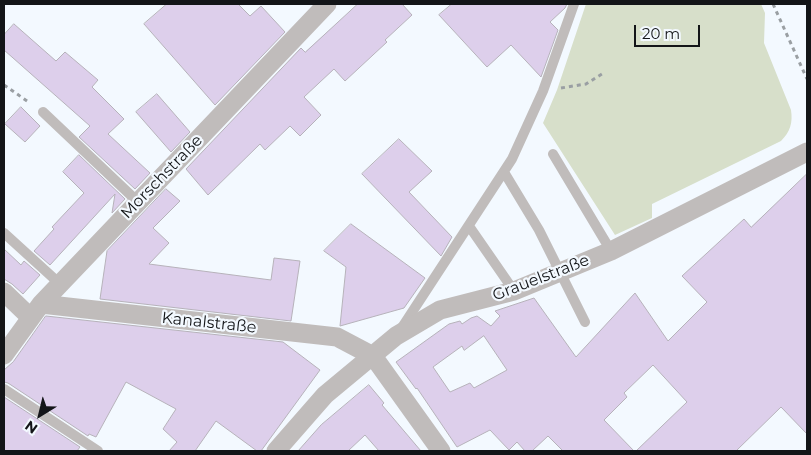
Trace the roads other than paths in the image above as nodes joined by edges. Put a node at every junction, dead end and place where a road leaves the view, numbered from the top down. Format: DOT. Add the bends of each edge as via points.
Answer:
graph roads {
  1 [pos="327,4"];
  2 [pos="574,4"];
  3 [pos="43,112"];
  4 [pos="807,152"];
  5 [pos="553,154"];
  6 [pos="504,172"];
  7 [pos="138,202"];
  8 [pos="469,226"];
  9 [pos="4,232"];
  10 [pos="611,251"];
  11 [pos="560,272"];
  12 [pos="60,284"];
  13 [pos="514,291"];
  14 [pos="4,292"];
  15 [pos="36,311"];
  16 [pos="585,322"];
  17 [pos="396,336"];
  18 [pos="4,355"];
  19 [pos="373,356"];
  20 [pos="4,389"];
  21 [pos="98,451"];
  22 [pos="276,451"];
  23 [pos="441,451"];
  1 -- 7 [label="street, Morschstraße"];
  2 -- 6 [label="lane" via="543,91"];
  3 -- 7 [label="lane"];
  4 -- 10 [label="street, Grauelstraße"];
  5 -- 10 [label="lane"];
  6 -- 8 [label="lane"];
  6 -- 11 [label="lane"];
  7 -- 12 [label="street, Morschstraße"];
  8 -- 13 [label="lane"];
  8 -- 17 [label="lane"];
  9 -- 12 [label="lane"];
  10 -- 11 [label="street, Grauelstraße"];
  11 -- 13 [label="street, Grauelstraße"];
  11 -- 16 [label="lane"];
  12 -- 15 [label="street, Morschstraße"];
  13 -- 17 [label="street, Grauelstraße" via="440,310"];
  14 -- 15 [label="street"];
  15 -- 18 [label="street, Morschstraße"];
  15 -- 19 [label="street, Kanalstraße" via="337,337"];
  17 -- 19 [label="street, Grauelstraße"];
  19 -- 22 [label="street, Grauelstraße" via="325,395"];
  19 -- 23 [label="street"];
  20 -- 21 [label="lane"];
}
